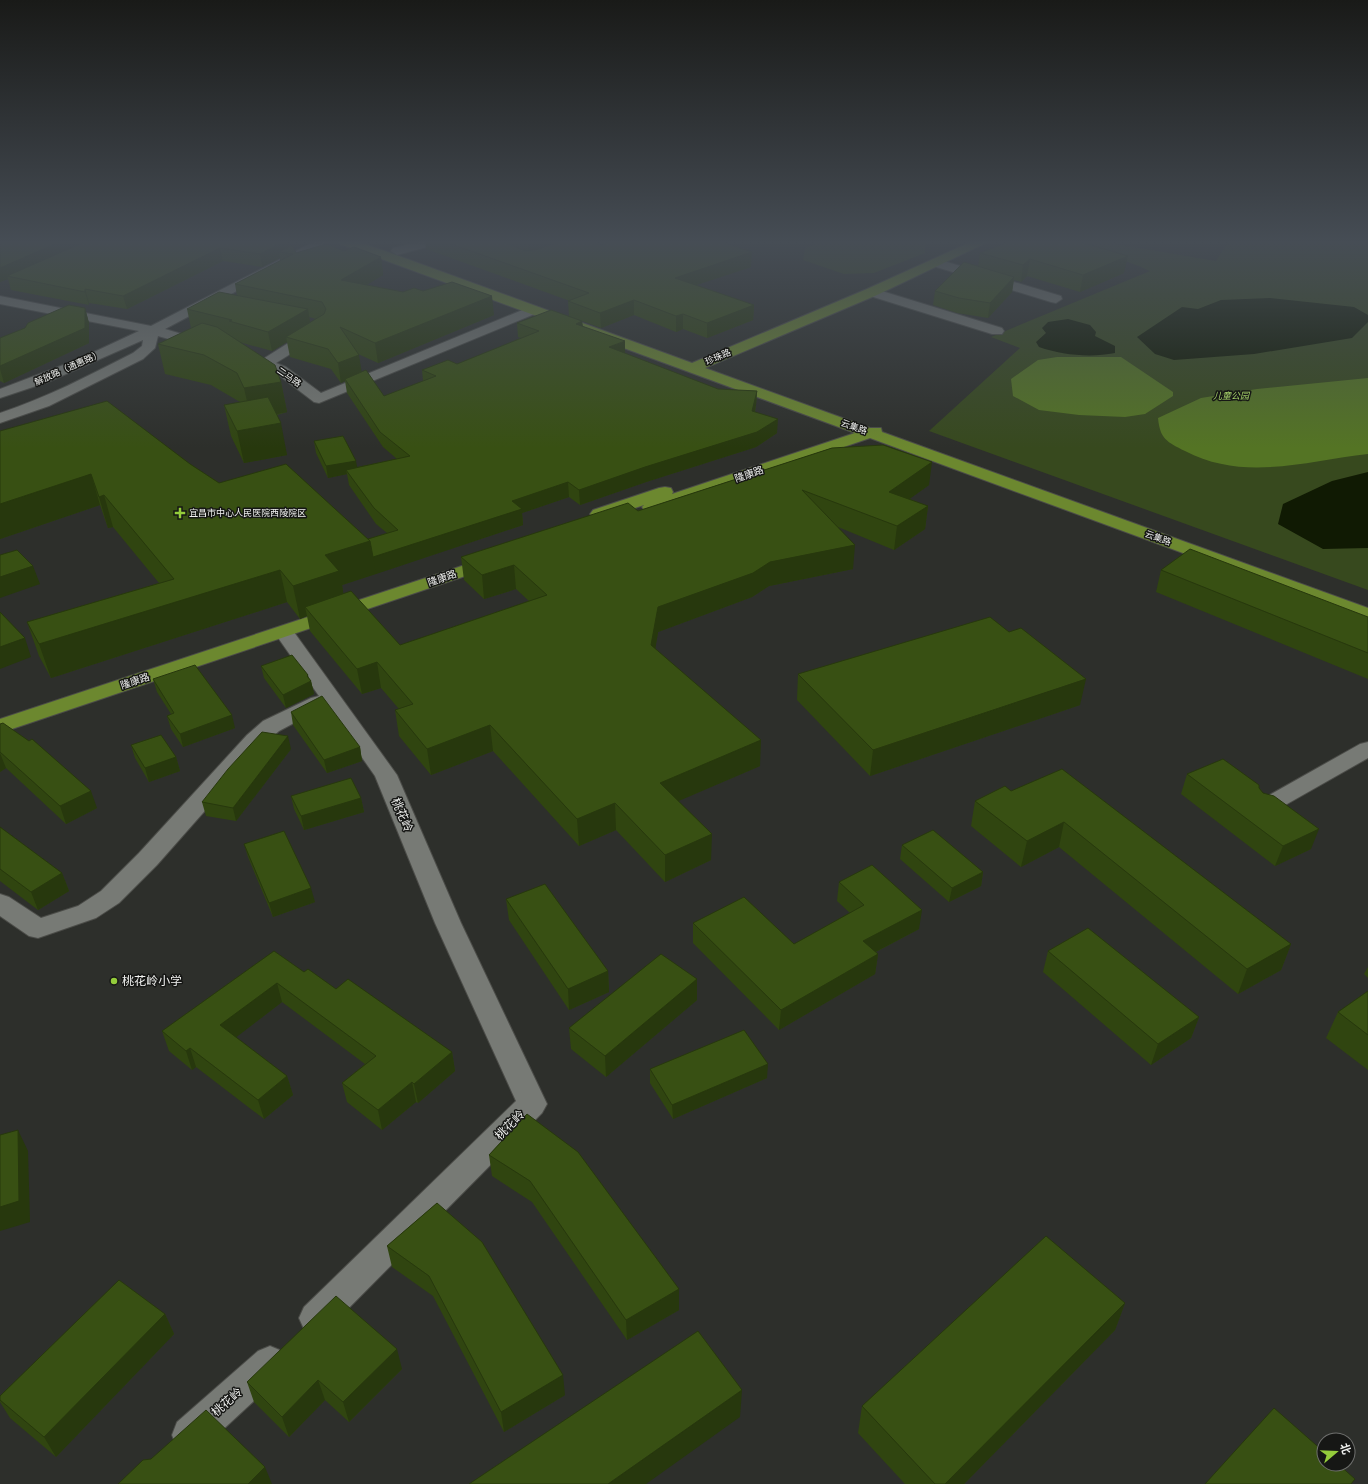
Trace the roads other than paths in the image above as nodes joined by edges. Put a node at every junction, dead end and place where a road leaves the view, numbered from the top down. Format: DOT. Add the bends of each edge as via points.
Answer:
graph roads {
  1 [pos="47,309"];
  2 [pos="193,309"];
  3 [pos="549,309"];
  4 [pos="814,309"];
  5 [pos="828,309"];
  6 [pos="927,309"];
  7 [pos="532,310"];
  8 [pos="311,322"];
  9 [pos="153,330"];
  10 [pos="997,331"];
  11 [pos="221,350"];
  12 [pos="236,354"];
  13 [pos="692,363"];
  14 [pos="266,364"];
  15 [pos="0,394"];
  16 [pos="0,418"];
  17 [pos="870,428"];
  18 [pos="589,523"];
  19 [pos="1368,605"];
  20 [pos="1368,615"];
  21 [pos="284,632"];
  22 [pos="330,696"];
  23 [pos="0,712"];
  24 [pos="0,726"];
  25 [pos="1365,754"];
  26 [pos="1265,807"];
  27 [pos="0,902"];
  28 [pos="170,1453"];
  1 -- 9 [label="street"];
  2 -- 9 [label="street, 解放路（通惠路）"];
  3 -- 13 [label="main road, 云集路"];
  4 -- 13 [label="main road, 珍珠路"];
  5 -- 13 [label="main road, 珍珠路"];
  6 -- 10 [label="street"];
  7 -- 13 [label="main road, 云集路"];
  7 -- 14 [label="street, 二马路" via="319,399 281,370"];
  8 -- 14 [label="street" via="319,324 321,329"];
  9 -- 11 [label="street"];
  9 -- 15 [label="street, 解放路（通惠路）" via="43,380"];
  9 -- 16 [label="street" via="148,348 138,356 44,403"];
  12 -- 14 [label="street, 二马路"];
  13 -- 17 [label="main road, 云集路"];
  17 -- 18 [label="main road, 隆康路"];
  17 -- 19 [label="main road, 云集路"];
  17 -- 20 [label="main road, 云集路"];
  21 -- 22 [label="street, 桃花岭"];
  21 -- 23 [label="main road, 隆康路" via="506,551"];
  21 -- 24 [label="main road, 隆康路"];
  22 -- 27 [label="street" via="266,730 137,870 110,897 87,912 38,929"];
  22 -- 28 [label="street, 桃花岭" via="386,775 448,923 532,1104 292,1341"];
  25 -- 26 [label="street"];
}
